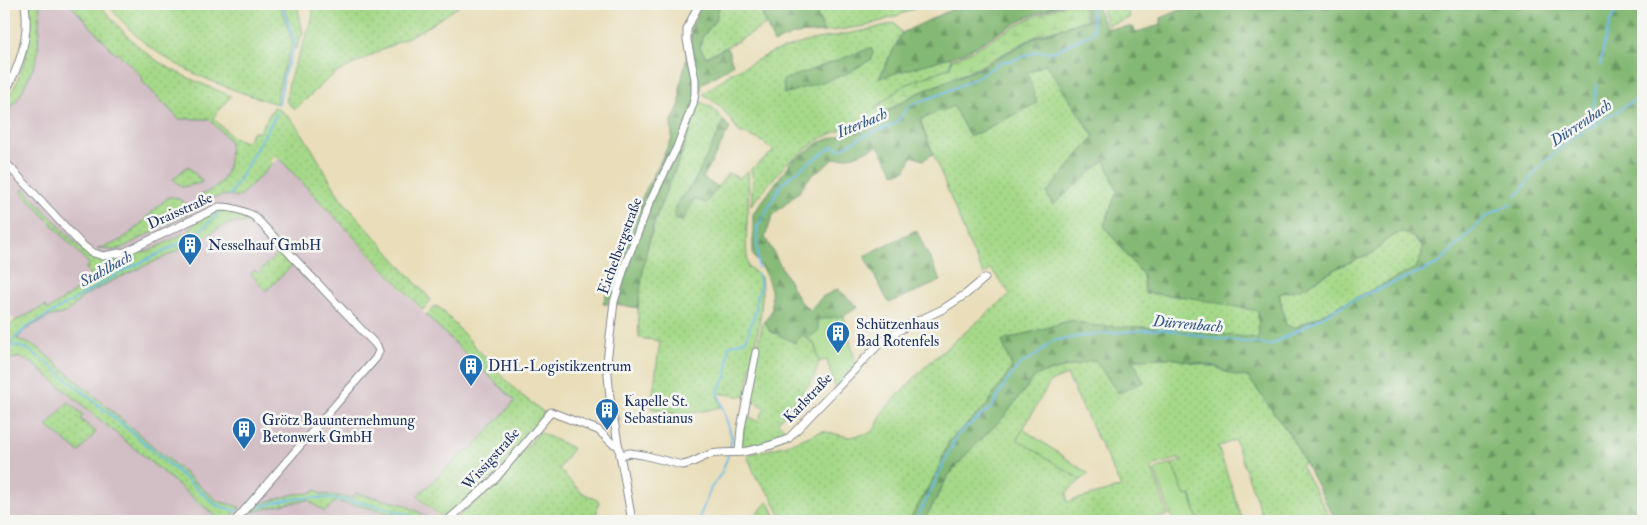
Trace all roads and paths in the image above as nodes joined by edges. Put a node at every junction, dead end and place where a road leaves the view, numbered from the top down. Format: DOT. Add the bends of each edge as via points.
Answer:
graph roads {
  1 [pos="25,4"];
  2 [pos="699,4"];
  3 [pos="4,94"];
  4 [pos="4,161"];
  5 [pos="985,278"];
  6 [pos="756,352"];
  7 [pos="618,445"];
  8 [pos="733,452"];
  9 [pos="620,455"];
  10 [pos="235,521"];
  11 [pos="447,521"];
  12 [pos="632,521"];
  1 -- 3 [label="street" via="24,49"];
  2 -- 7 [label="street, Eichelbergstraße" via="687,30 695,94 677,147 645,213 614,302 607,362"];
  4 -- 10 [label="street, Draisstraße" via="81,244 103,256 125,252 219,207 240,209 254,216 377,346 376,358"];
  5 -- 8 [label="street, Karlstraße" via="943,309 881,342 788,439"];
  6 -- 8 [label="street"];
  7 -- 9 [label="street, Eichelbergstraße"];
  7 -- 11 [label="street, Wissigstraße" via="598,430 551,412 496,478"];
  8 -- 9 [label="street, Karlstraße" via="709,454 682,465 636,454"];
  9 -- 12 [label="street, Eichelbergstraße"];
}
